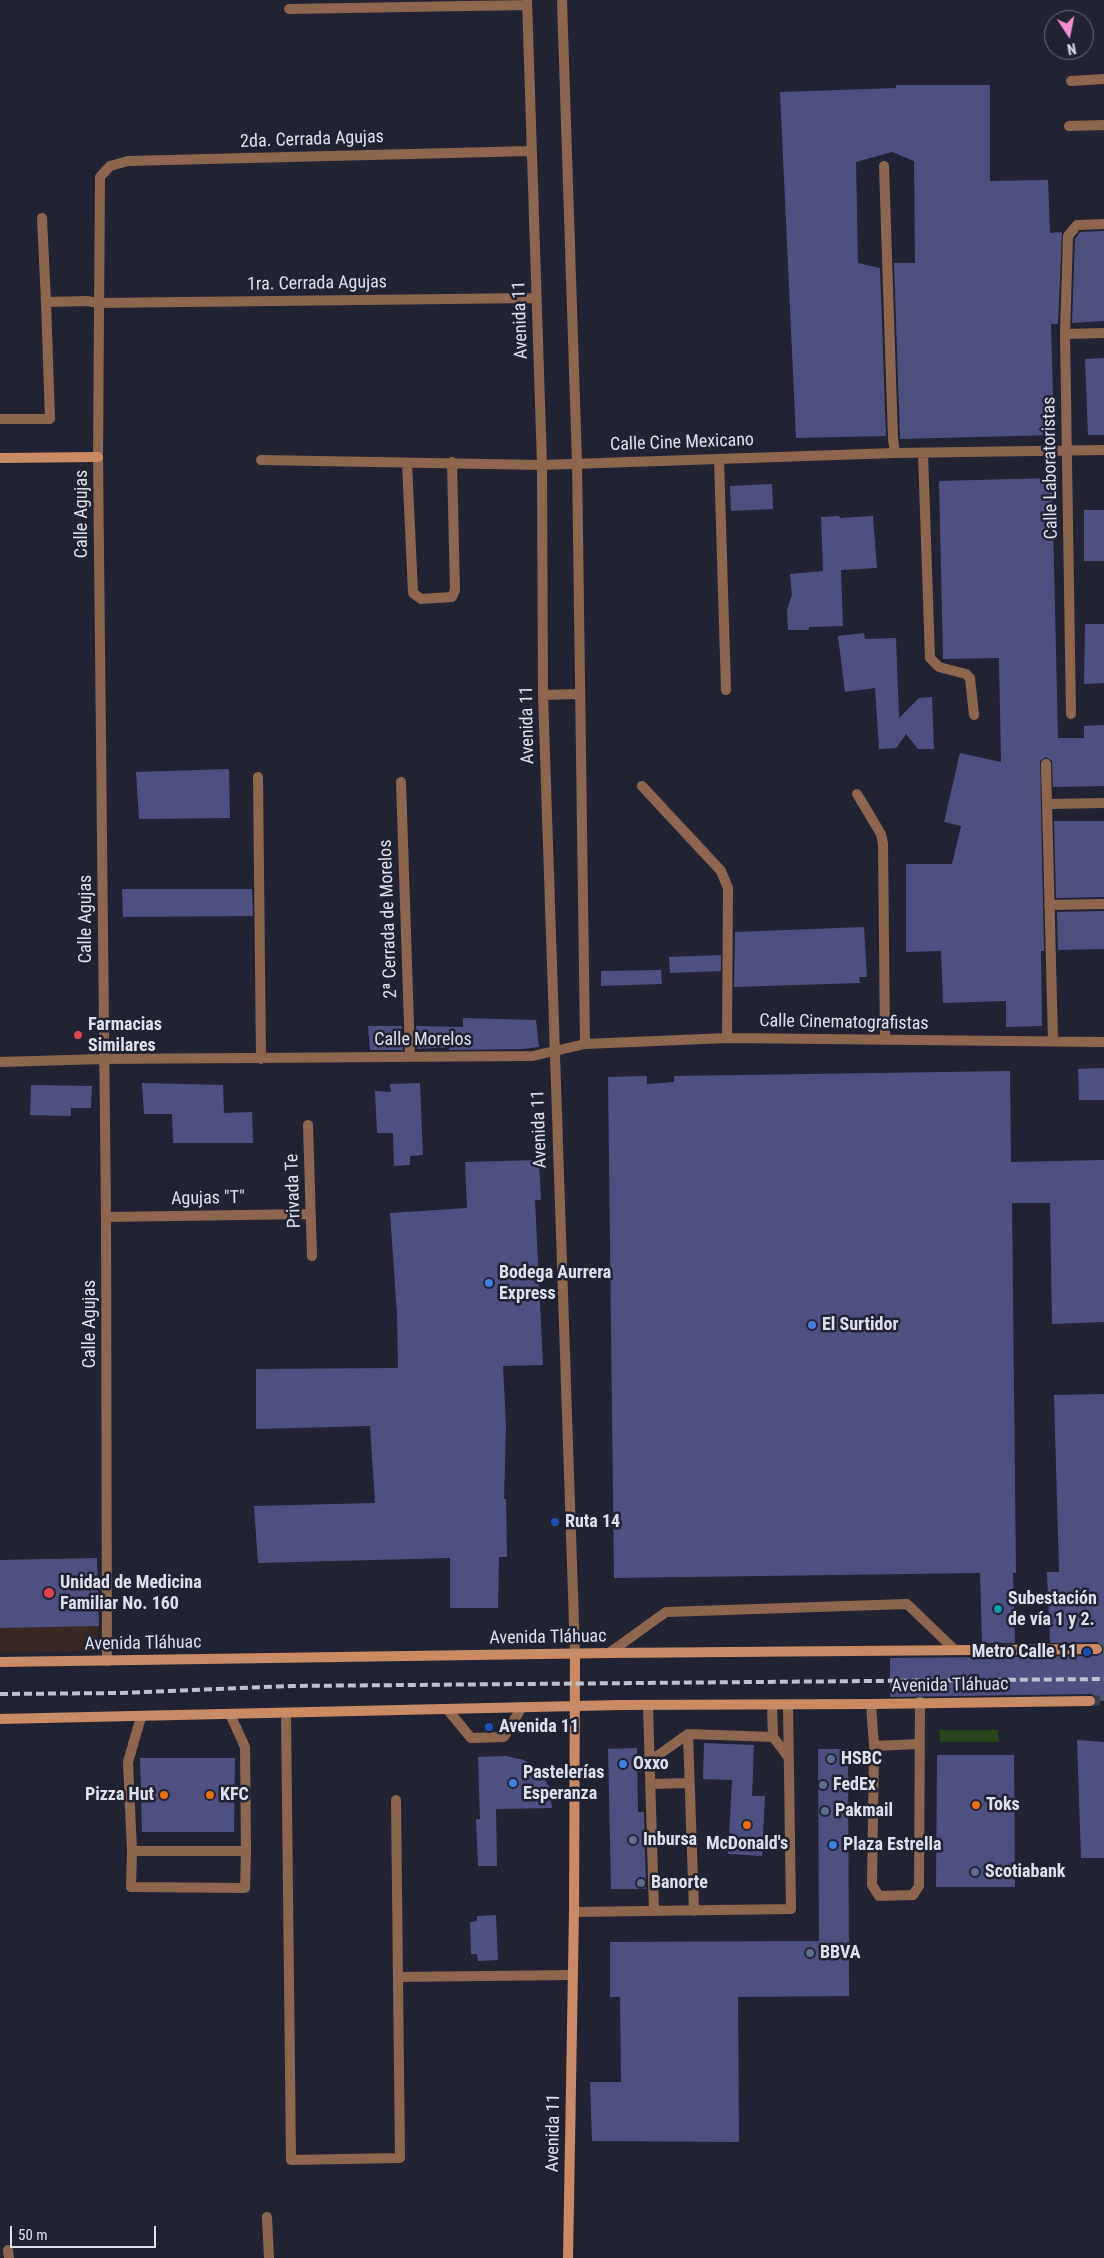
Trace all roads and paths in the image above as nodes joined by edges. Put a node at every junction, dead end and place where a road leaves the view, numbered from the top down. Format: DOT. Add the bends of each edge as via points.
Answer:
graph roads {
  1 [pos="562,0"];
  2 [pos="527,3"];
  3 [pos="289,9"];
  4 [pos="1104,79"];
  5 [pos="1071,81"];
  6 [pos="1104,125"];
  7 [pos="1070,126"];
  8 [pos="530,151"];
  9 [pos="884,166"];
  10 [pos="100,176"];
  11 [pos="42,218"];
  12 [pos="1104,224"];
  13 [pos="536,298"];
  14 [pos="46,302"];
  15 [pos="98,303"];
  16 [pos="1104,333"];
  17 [pos="1065,334"];
  18 [pos="1,419"];
  19 [pos="1068,450"];
  20 [pos="1104,450"];
  21 [pos="923,453"];
  22 [pos="895,454"];
  23 [pos="98,456"];
  24 [pos="0,458"];
  25 [pos="720,458"];
  26 [pos="261,460"];
  27 [pos="452,462"];
  28 [pos="577,462"];
  29 [pos="407,463"];
  30 [pos="542,465"];
  31 [pos="726,690"];
  32 [pos="579,694"];
  33 [pos="543,696"];
  34 [pos="1070,714"];
  35 [pos="974,716"];
  36 [pos="1046,764"];
  37 [pos="258,777"];
  38 [pos="401,782"];
  39 [pos="642,786"];
  40 [pos="857,794"];
  41 [pos="1104,803"];
  42 [pos="1048,804"];
  43 [pos="1104,904"];
  44 [pos="1049,905"];
  45 [pos="727,1038"];
  46 [pos="885,1040"];
  47 [pos="1053,1041"];
  48 [pos="1104,1042"];
  49 [pos="585,1044"];
  50 [pos="554,1050"];
  51 [pos="410,1055"];
  52 [pos="261,1058"];
  53 [pos="103,1059"];
  54 [pos="0,1062"];
  55 [pos="308,1124"];
  56 [pos="311,1214"];
  57 [pos="106,1217"];
  58 [pos="312,1256"];
  59 [pos="1097,1649"];
  60 [pos="955,1650"];
  61 [pos="609,1653"];
  62 [pos="574,1654"];
  63 [pos="107,1661"];
  64 [pos="0,1662"];
  65 [pos="1090,1701"];
  66 [pos="920,1702"];
  67 [pos="871,1704"];
  68 [pos="648,1705"];
  69 [pos="772,1705"];
  70 [pos="788,1705"];
  71 [pos="574,1706"];
  72 [pos="522,1707"];
  73 [pos="447,1709"];
  74 [pos="286,1713"];
  75 [pos="230,1714"];
  76 [pos="141,1717"];
  77 [pos="0,1719"];
  78 [pos="688,1734"];
  79 [pos="773,1737"];
  80 [pos="919,1744"];
  81 [pos="874,1746"];
  82 [pos="790,1758"];
  83 [pos="650,1761"];
  84 [pos="651,1784"];
  85 [pos="689,1784"];
  86 [pos="396,1800"];
  87 [pos="132,1851"];
  88 [pos="246,1851"];
  89 [pos="654,1911"];
  90 [pos="694,1911"];
  91 [pos="574,1912"];
  92 [pos="572,1976"];
  93 [pos="398,1977"];
  94 [pos="267,2217"];
  95 [pos="269,2258"];
  96 [pos="568,2258"];
  1 -- 28 [label="street"];
  2 -- 3 [label="street"];
  2 -- 8 [label="street, Avenida 11"];
  4 -- 5 [label="street"];
  6 -- 7 [label="street"];
  8 -- 10 [label="street, 2da. Cerrada Agujas" via="128,162 110,166"];
  8 -- 13 [label="street, Avenida 11"];
  9 -- 22 [label="street"];
  10 -- 15 [label="street, Calle Agujas"];
  11 -- 14 [label="street"];
  12 -- 17 [label="street, Calle Laboratoristas" via="1077,225 1068,236"];
  13 -- 15 [label="street, 1ra. Cerrada Agujas"];
  13 -- 30 [label="street, Avenida 11"];
  14 -- 15 [label="street, 1ra. Cerrada Agujas"];
  14 -- 18 [label="street" via="50,419"];
  15 -- 23 [label="street, Calle Agujas"];
  16 -- 17 [label="street"];
  17 -- 19 [label="street, Calle Laboratoristas"];
  19 -- 20 [label="street, Calle Cine Mexicano"];
  19 -- 21 [label="street, Calle Cine Mexicano"];
  19 -- 34 [label="street, Calle Laboratoristas"];
  21 -- 22 [label="street, Calle Cine Mexicano"];
  21 -- 35 [label="street" via="930,658 939,667 970,678"];
  22 -- 25 [label="street, Calle Cine Mexicano"];
  23 -- 24 [label="main road"];
  23 -- 53 [label="street, Calle Agujas"];
  25 -- 28 [label="street, Calle Cine Mexicano"];
  25 -- 31 [label="street"];
  26 -- 29 [label="street, Calle Cine Mexicano"];
  27 -- 29 [label="street, Calle Cine Mexicano"];
  27 -- 29 [label="street" via="454,590 452,597 421,599 413,593"];
  27 -- 30 [label="street, Calle Cine Mexicano"];
  28 -- 30 [label="street, Calle Cine Mexicano"];
  28 -- 32 [label="street"];
  30 -- 33 [label="street, Avenida 11"];
  32 -- 33 [label="street"];
  32 -- 49 [label="street"];
  33 -- 50 [label="street, Avenida 11"];
  36 -- 42 [label="street"];
  37 -- 52 [label="street"];
  38 -- 51 [label="street, 2ª Cerrada de Morelos"];
  39 -- 45 [label="street" via="720,871 728,888"];
  40 -- 46 [label="street" via="881,834 883,844"];
  41 -- 42 [label="street"];
  42 -- 44 [label="street"];
  43 -- 44 [label="street"];
  44 -- 47 [label="street"];
  45 -- 46 [label="street, Calle Cinematografistas"];
  45 -- 49 [label="street, Calle Cinematografistas"];
  46 -- 47 [label="street, Calle Cinematografistas"];
  47 -- 48 [label="street, Calle Cinematografistas"];
  49 -- 50 [label="street, Calle Morelos"];
  50 -- 51 [label="street, Calle Morelos" via="533,1056"];
  50 -- 62 [label="street, Avenida 11"];
  51 -- 52 [label="street, Calle Morelos"];
  52 -- 53 [label="street, Calle Morelos"];
  53 -- 54 [label="street, Calle Morelos"];
  53 -- 57 [label="street, Calle Agujas"];
  55 -- 56 [label="street, Privada Te"];
  56 -- 57 [label="street, Agujas \"T\""];
  56 -- 58 [label="street, Privada Te"];
  57 -- 63 [label="street, Calle Agujas"];
  59 -- 60 [label="main road, Avenida Tláhuac"];
  60 -- 61 [label="main road, Avenida Tláhuac"];
  60 -- 61 [label="street" via="908,1604 666,1612"];
  61 -- 62 [label="main road, Avenida Tláhuac"];
  62 -- 63 [label="main road, Avenida Tláhuac"];
  62 -- 71 [label="main road, Avenida 11"];
  63 -- 64 [label="main road, Avenida Tláhuac"];
  65 -- 66 [label="main road, Avenida Tláhuac"];
  66 -- 67 [label="main road, Avenida Tláhuac"];
  66 -- 80 [label="street"];
  67 -- 70 [label="main road, Avenida Tláhuac"];
  67 -- 81 [label="street"];
  68 -- 69 [label="main road, Avenida Tláhuac"];
  68 -- 71 [label="main road, Avenida Tláhuac"];
  68 -- 83 [label="street"];
  69 -- 70 [label="main road, Avenida Tláhuac"];
  69 -- 79 [label="street"];
  70 -- 82 [label="street"];
  71 -- 72 [label="main road, Avenida Tláhuac"];
  71 -- 91 [label="main road, Avenida 11"];
  72 -- 73 [label="main road, Avenida Tláhuac"];
  72 -- 73 [label="street" via="504,1737 471,1738"];
  73 -- 74 [label="main road, Avenida Tláhuac"];
  74 -- 75 [label="main road, Avenida Tláhuac"];
  74 -- 93 [label="street" via="291,2160 400,2158"];
  75 -- 76 [label="main road, Avenida Tláhuac"];
  75 -- 88 [label="street" via="245,1747"];
  76 -- 77 [label="main road, Avenida Tláhuac"];
  76 -- 87 [label="street" via="128,1762"];
  78 -- 79 [label="street"];
  78 -- 83 [label="street"];
  78 -- 85 [label="street"];
  79 -- 82 [label="street"];
  80 -- 81 [label="street"];
  80 -- 81 [label="street" via="919,1886 913,1896 879,1896 872,1885"];
  82 -- 90 [label="street" via="791,1909"];
  83 -- 84 [label="street"];
  84 -- 85 [label="street"];
  84 -- 89 [label="street"];
  85 -- 90 [label="street"];
  86 -- 93 [label="street"];
  87 -- 88 [label="street"];
  87 -- 88 [label="street" via="131,1887 245,1888"];
  89 -- 90 [label="street"];
  89 -- 91 [label="street"];
  91 -- 92 [label="main road, Avenida 11"];
  92 -- 93 [label="street"];
  92 -- 96 [label="main road, Avenida 11"];
  94 -- 95 [label="street"];
}
